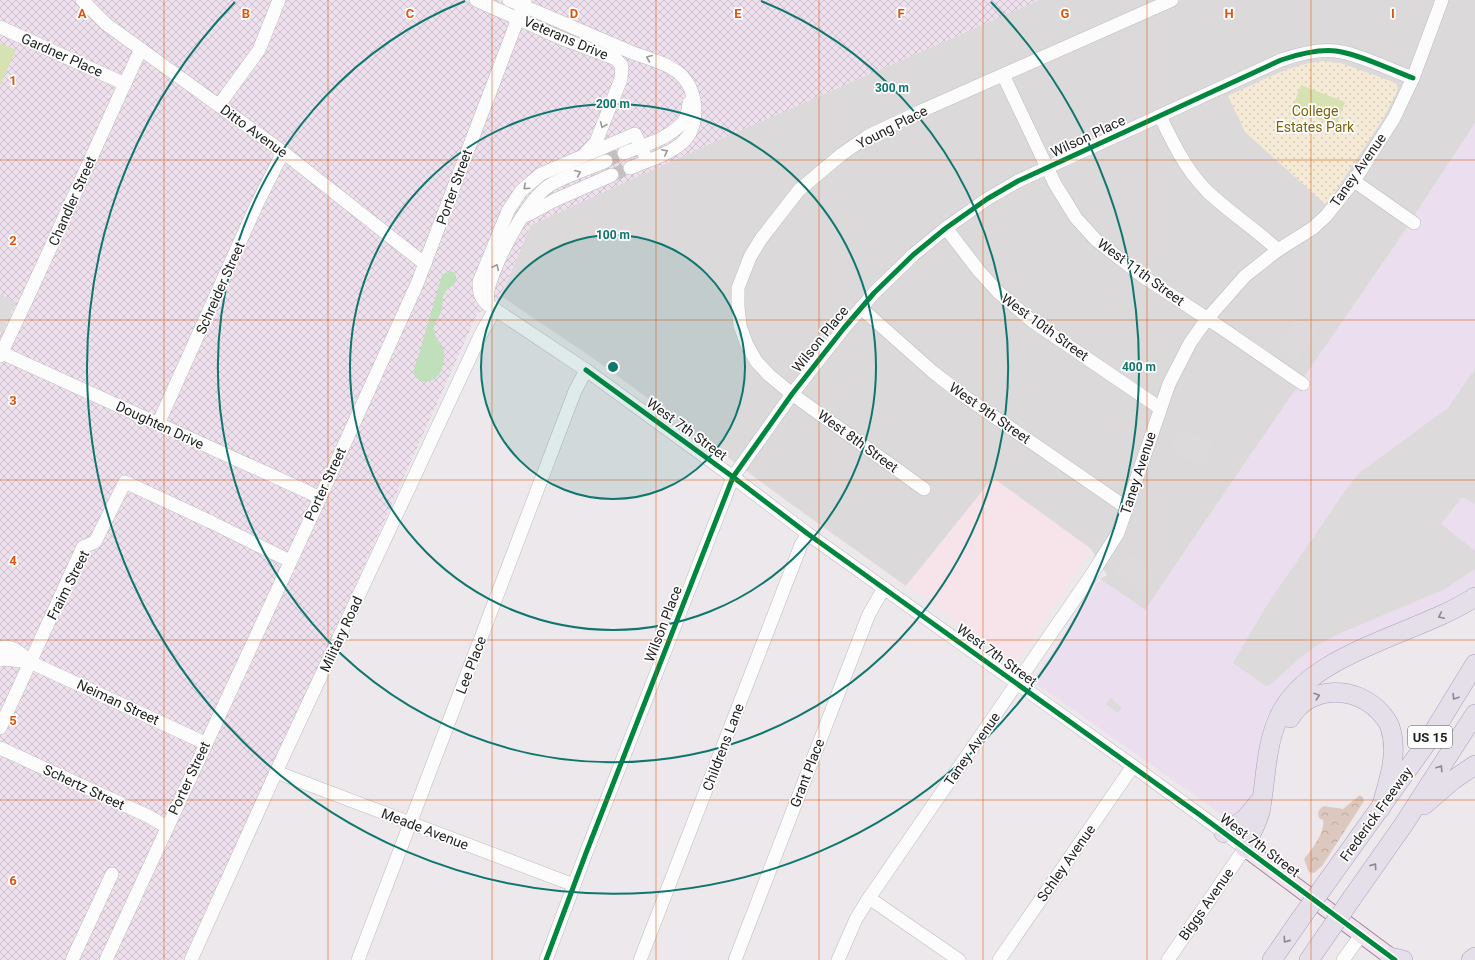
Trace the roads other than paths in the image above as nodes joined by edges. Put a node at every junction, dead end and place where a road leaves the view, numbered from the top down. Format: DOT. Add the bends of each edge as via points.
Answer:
graph roads {
  1 [pos="82,0"];
  2 [pos="279,0"];
  3 [pos="476,0"];
  4 [pos="509,0"];
  5 [pos="1172,0"];
  6 [pos="1442,0"];
  7 [pos="523,3"];
  8 [pos="518,18"];
  9 [pos="0,27"];
  10 [pos="141,49"];
  11 [pos="1003,75"];
  12 [pos="1413,78"];
  13 [pos="125,84"];
  14 [pos="691,92"];
  15 [pos="219,105"];
  16 [pos="1160,116"];
  17 [pos="641,146"];
  18 [pos="283,152"];
  19 [pos="624,154"];
  20 [pos="584,156"];
  21 [pos="647,160"];
  22 [pos="606,161"];
  23 [pos="630,168"];
  24 [pos="1047,168"];
  25 [pos="612,175"];
  26 [pos="1354,181"];
  27 [pos="518,223"];
  28 [pos="1414,223"];
  29 [pos="946,228"];
  30 [pos="1278,250"];
  31 [pos="425,264"];
  32 [pos="491,307"];
  33 [pos="861,308"];
  34 [pos="1207,319"];
  35 [pos="1,354"];
  36 [pos="586,370"];
  37 [pos="1303,384"];
  38 [pos="792,394"];
  39 [pos="1160,408"];
  40 [pos="158,424"];
  41 [pos="733,477"];
  42 [pos="924,489"];
  43 [pos="320,498"];
  44 [pos="1127,508"];
  45 [pos="808,534"];
  46 [pos="290,561"];
  47 [pos="884,588"];
  48 [pos="1475,596"];
  49 [pos="0,648"];
  50 [pos="0,660"];
  51 [pos="30,662"];
  52 [pos="1475,664"];
  53 [pos="1016,684"];
  54 [pos="1475,714"];
  55 [pos="0,728"];
  56 [pos="205,743"];
  57 [pos="0,748"];
  58 [pos="1475,765"];
  59 [pos="1133,766"];
  60 [pos="276,772"];
  61 [pos="1262,798"];
  62 [pos="1381,808"];
  63 [pos="411,823"];
  64 [pos="1404,824"];
  65 [pos="167,827"];
  66 [pos="1224,833"];
  67 [pos="1245,848"];
  68 [pos="112,874"];
  69 [pos="574,885"];
  70 [pos="869,898"];
  71 [pos="1361,935"];
  72 [pos="1475,957"];
  73 [pos="1396,959"];
  74 [pos="72,960"];
  75 [pos="106,960"];
  76 [pos="191,960"];
  77 [pos="358,960"];
  78 [pos="546,960"];
  79 [pos="640,960"];
  80 [pos="735,960"];
  81 [pos="838,960"];
  82 [pos="959,960"];
  83 [pos="999,960"];
  84 [pos="1168,960"];
  85 [pos="1272,960"];
  86 [pos="1309,960"];
  87 [pos="1343,960"];
  88 [pos="1470,960"];
  1 -- 10 [label="street, Ditto Avenue" via="106,24"];
  2 -- 15 [label="street" via="259,50"];
  3 -- 8 [label="street, Veterans Drive"];
  4 -- 7 [label="street, Veterans Drive"];
  5 -- 11 [label="street, Young Place"];
  6 -- 12 [label="street, Taney Avenue"];
  7 -- 8 [label="street, Porter Street"];
  14 -- 7 [label="street, Veterans Drive, one-way" via="690,86 682,76 667,65"];
  8 -- 20 [label="street, Veterans Drive, one-way" via="563,39 616,59 622,66 621,79 596,142"];
  8 -- 31 [label="street, Porter Street"];
  9 -- 13 [label="street, Gardner Place"];
  10 -- 13 [label="street, Chandler Street"];
  10 -- 15 [label="street, Ditto Avenue"];
  11 -- 24 [label="street, West 11th Street"];
  11 -- 38 [label="street, Young Place" via="868,136 799,190 761,239 750,257 738,288 740,326 756,361"];
  12 -- 16 [label="street, Wilson Place" via="1336,51 1301,53"];
  12 -- 26 [label="street, Taney Avenue" via="1394,118"];
  13 -- 35 [label="street, Chandler Street"];
  14 -- 17 [label="street" via="687,117 678,127 669,134"];
  21 -- 14 [label="street, Veterans Drive, one-way" via="682,143 695,118"];
  15 -- 18 [label="street, Ditto Avenue"];
  16 -- 24 [label="street, Wilson Place"];
  16 -- 30 [label="street" via="1178,152 1207,191"];
  17 -- 19 [label="street"];
  17 -- 20 [label="street" via="635,134"];
  17 -- 21 [label="street"];
  18 -- 31 [label="street, Ditto Avenue"];
  18 -- 40 [label="street, Schreider Street"];
  20 -- 32 [label="street, Veterans Drive, one-way" via="541,174 521,191 508,211 479,282 481,298"];
  21 -- 23 [label="street, Veterans Drive"];
  27 -- 22 [label="street, one-way" via="537,196 549,186"];
  24 -- 29 [label="street, Wilson Place" via="987,199"];
  24 -- 34 [label="street, West 11th Street" via="1069,208 1096,240 1142,276"];
  25 -- 27 [label="street" via="529,213"];
  26 -- 28 [label="street"];
  26 -- 30 [label="street, Taney Avenue" via="1313,228"];
  32 -- 27 [label="street, one-way" via="488,288 493,272"];
  29 -- 33 [label="street, Wilson Place" via="913,255"];
  29 -- 39 [label="street, West 10th Street" via="998,292 1032,321"];
  30 -- 34 [label="street, Taney Avenue" via="1245,276"];
  31 -- 43 [label="street, Porter Street"];
  32 -- 36 [label="street, West 7th Street"];
  32 -- 60 [label="street, Military Road" via="481,334"];
  33 -- 38 [label="street, Wilson Place"];
  33 -- 44 [label="street, West 9th Street" via="964,396"];
  34 -- 37 [label="street, West 11th Street"];
  34 -- 39 [label="street, Taney Avenue" via="1180,361"];
  35 -- 40 [label="street, Doughten Drive"];
  36 -- 41 [label="street, West 7th Street"];
  36 -- 63 [label="street, Lee Place" via="575,391"];
  38 -- 41 [label="street, Wilson Place"];
  38 -- 42 [label="street, West 8th Street"];
  39 -- 44 [label="street, Taney Avenue"];
  40 -- 43 [label="street, Doughten Drive"];
  41 -- 45 [label="street, West 7th Street"];
  41 -- 69 [label="street, Wilson Place"];
  43 -- 46 [label="street, Porter Street"];
  44 -- 53 [label="street, Taney Avenue" via="1118,533"];
  45 -- 47 [label="street, West 7th Street"];
  45 -- 79 [label="street, Childrens Lane" via="801,545"];
  46 -- 51 [label="street, Fraim Street" via="125,482 95,542 83,547"];
  46 -- 56 [label="street, Porter Street"];
  47 -- 53 [label="street, West 7th Street"];
  47 -- 80 [label="street, Grant Place" via="869,614"];
  48 -- 61 [label="highway, one-way" via="1435,618 1351,654 1327,668 1297,692 1278,719 1271,741"];
  49 -- 51 [label="street, Neiman Street" via="9,647 17,650"];
  50 -- 51 [label="street, Neiman Street"];
  51 -- 55 [label="street, Fraim Street"];
  51 -- 56 [label="street, Neiman Street"];
  52 -- 62 [label="highway, Frederick Freeway / US 15, one-way" via="1428,741"];
  53 -- 59 [label="street, West 7th Street"];
  53 -- 70 [label="street, Taney Avenue"];
  64 -- 54 [label="highway, Frederick Freeway / US 15, one-way"];
  56 -- 65 [label="street, Porter Street"];
  57 -- 65 [label="street, Schertz Street"];
  58 -- 64 [label="highway" via="1453,780"];
  59 -- 66 [label="street, West 7th Street"];
  59 -- 83 [label="street, Schley Avenue"];
  60 -- 63 [label="street, Meade Avenue"];
  60 -- 76 [label="street, Military Road"];
  61 -- 66 [label="highway" via="1245,819"];
  61 -- 67 [label="highway" via="1260,813"];
  67 -- 62 [label="highway, one-way" via="1256,843 1268,823 1283,733 1290,716 1298,707 1320,695 1333,692 1357,696 1369,702 1387,720 1394,753"];
  62 -- 85 [label="highway, Frederick Freeway / US 15, one-way, bridge"];
  63 -- 69 [label="street, Meade Avenue"];
  63 -- 77 [label="street, Lee Place"];
  86 -- 64 [label="highway, Frederick Freeway / US 15, one-way, bridge"];
  65 -- 75 [label="street, Porter Street"];
  66 -- 67 [label="street, West 7th Street"];
  67 -- 71 [label="main road, West 7th Street"];
  67 -- 84 [label="street, Biggs Avenue"];
  68 -- 74 [label="street"];
  69 -- 78 [label="street, Wilson Place"];
  70 -- 81 [label="street, Taney Avenue" via="856,919"];
  70 -- 82 [label="street"];
  71 -- 73 [label="main road, West 7th Street"];
  71 -- 87 [label="street"];
  72 -- 88 [label="highway"];
}
